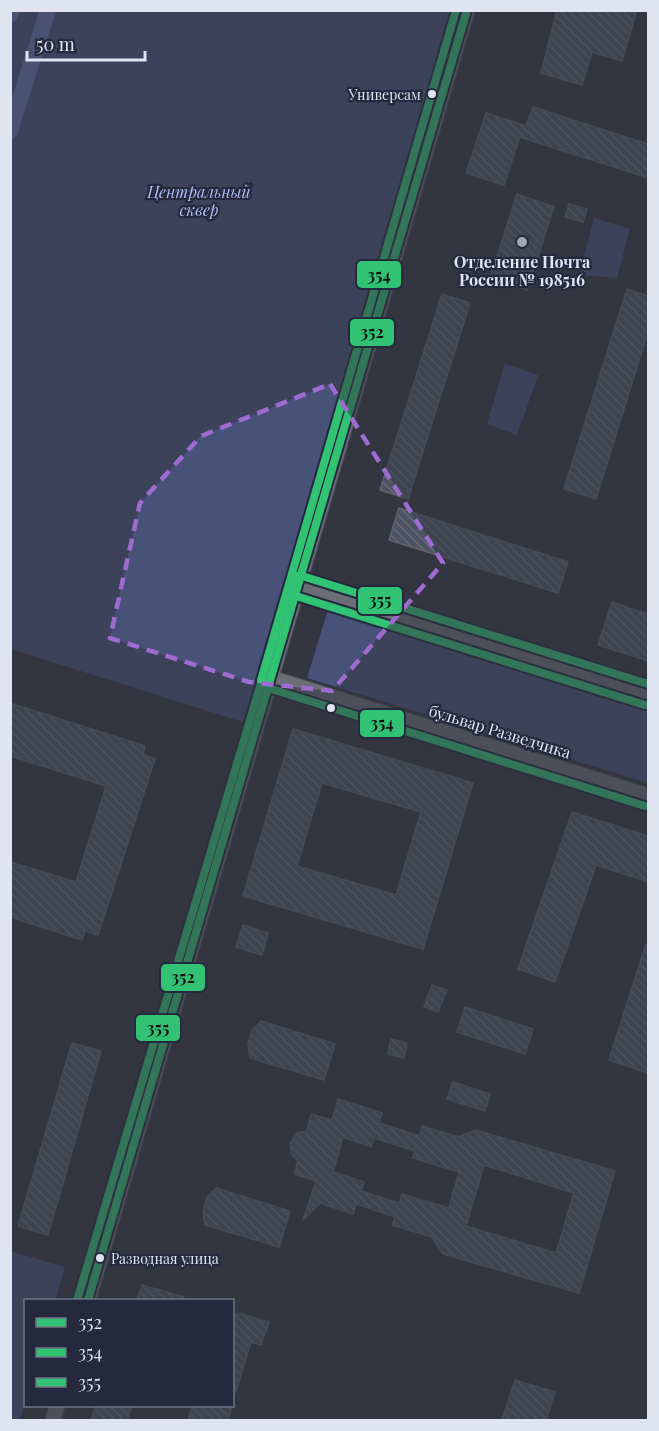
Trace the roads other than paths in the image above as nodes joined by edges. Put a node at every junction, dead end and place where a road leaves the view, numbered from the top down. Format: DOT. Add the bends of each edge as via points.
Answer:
graph roads {
  1 [pos="467,10"];
  2 [pos="299,585"];
  3 [pos="272,678"];
  4 [pos="648,694"];
  5 [pos="648,796"];
  6 [pos="88,1299"];
  1 -- 2 [label="street"];
  2 -- 3 [label="street"];
  2 -- 4 [label="street"];
  3 -- 5 [label="street, бульвар Разведчика"];
  3 -- 6 [label="street"];
}
